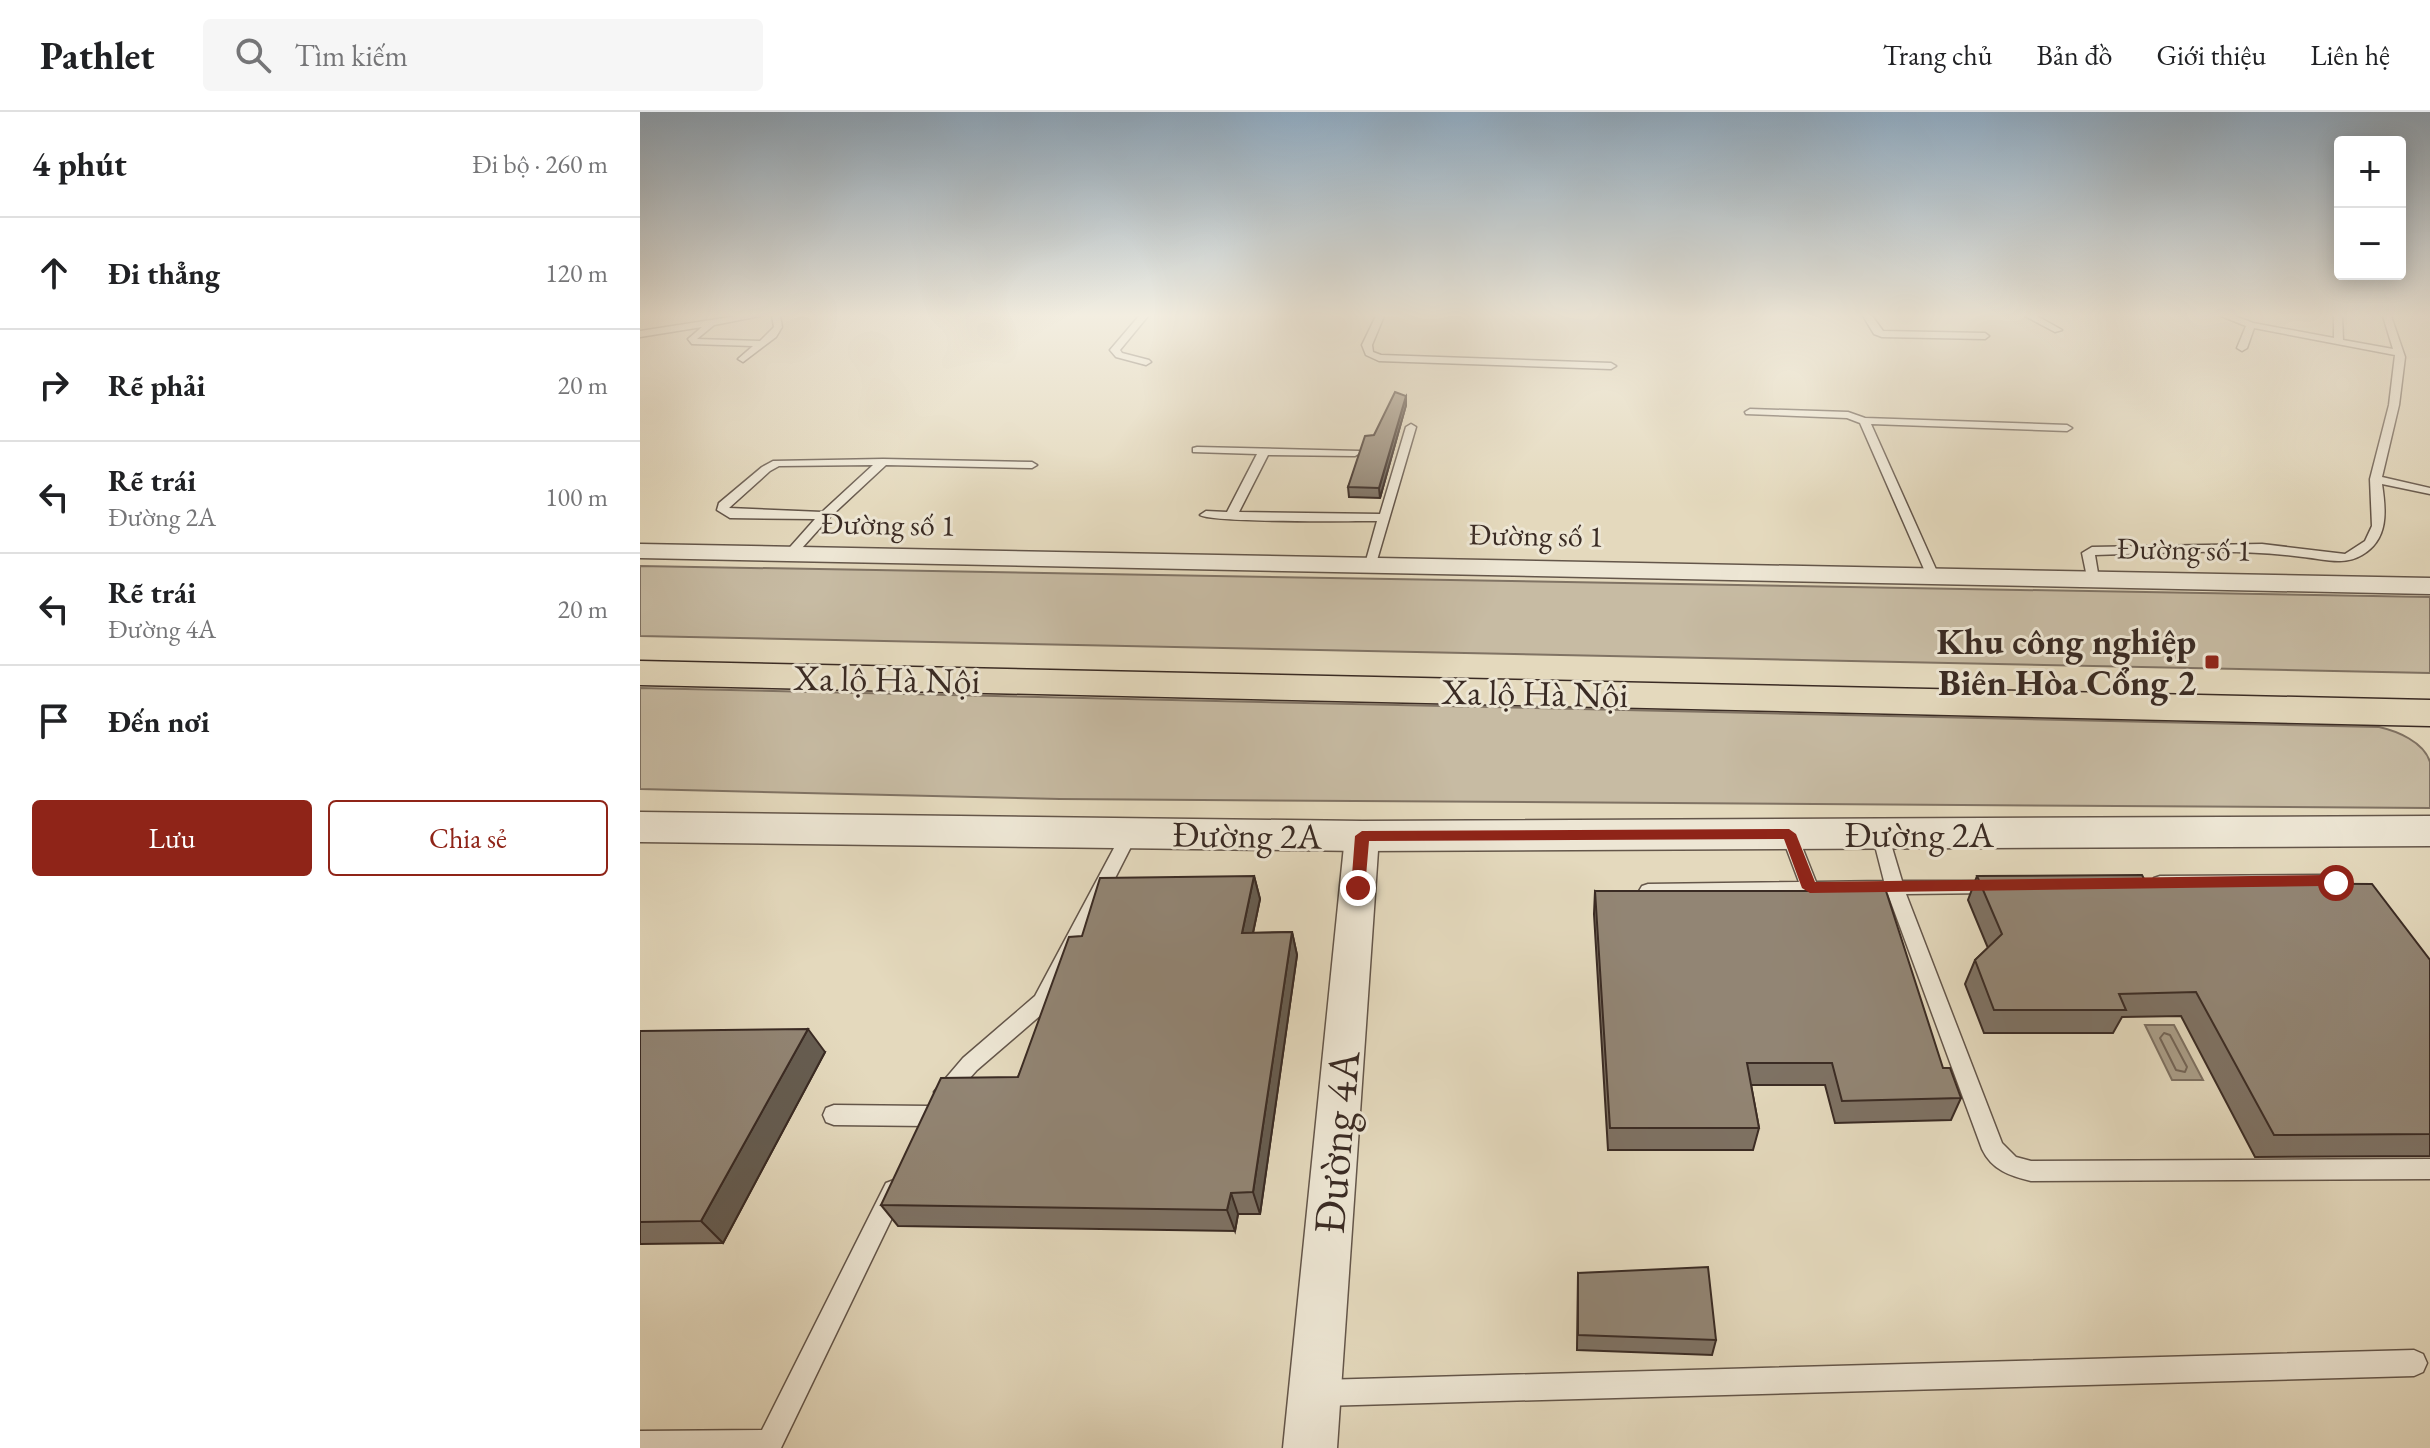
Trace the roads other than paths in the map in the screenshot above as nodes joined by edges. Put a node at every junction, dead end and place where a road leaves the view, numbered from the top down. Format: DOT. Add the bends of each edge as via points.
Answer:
graph roads {
  1 [pos="2397,378"];
  2 [pos="1750,412"];
  3 [pos="1864,421"];
  4 [pos="1411,427"];
  5 [pos="2067,428"];
  6 [pos="1365,439"];
  7 [pos="1197,450"];
  8 [pos="1264,451"];
  9 [pos="1325,453"];
  10 [pos="1355,453"];
  11 [pos="883,462"];
  12 [pos="1032,465"];
  13 [pos="2376,479"];
  14 [pos="2430,491"];
  15 [pos="1206,515"];
  16 [pos="825,516"];
  17 [pos="1231,516"];
  18 [pos="1385,518"];
  19 [pos="640,551"];
  20 [pos="789,555"];
  21 [pos="1371,564"];
  22 [pos="1933,576"];
  23 [pos="2093,579"];
  24 [pos="2430,586"];
  25 [pos="640,655"];
  26 [pos="640,673"];
  27 [pos="2426,712"];
  28 [pos="640,827"];
  29 [pos="2430,831"];
  30 [pos="1130,833"];
  31 [pos="1789,834"];
  32 [pos="1880,834"];
  33 [pos="1362,836"];
  34 [pos="2149,883"];
  35 [pos="2006,886"];
  36 [pos="1810,888"];
  37 [pos="1895,888"];
  38 [pos="1629,892"];
  39 [pos="2373,907"];
  40 [pos="834,1115"];
  41 [pos="929,1116"];
  42 [pos="916,1144"];
  43 [pos="2430,1169"];
  44 [pos="903,1171"];
  45 [pos="2414,1363"];
  46 [pos="1315,1393"];
  47 [pos="640,1444"];
  48 [pos="769,1446"];
  49 [pos="1310,1448"];
  1 -- 13 [label="lane"];
  2 -- 3 [label="lane" via="1848,415"];
  3 -- 5 [label="lane"];
  3 -- 22 [label="lane"];
  4 -- 18 [label="lane"];
  6 -- 9 [label="lane"];
  7 -- 8 [label="lane"];
  8 -- 9 [label="lane"];
  8 -- 17 [label="lane"];
  9 -- 10 [label="lane"];
  11 -- 12 [label="lane"];
  11 -- 16 [label="lane"];
  11 -- 16 [label="lane" via="777,463 723,505 730,514"];
  13 -- 14 [label="lane"];
  13 -- 23 [label="lane" via="2379,525 2367,546 2347,558 2278,549 2092,551 2088,553"];
  15 -- 17 [label="lane"];
  16 -- 20 [label="lane"];
  17 -- 18 [label="lane"];
  18 -- 21 [label="lane"];
  19 -- 20 [label="street, Đường số 1"];
  20 -- 21 [label="street, Đường số 1"];
  21 -- 22 [label="street, Đường số 1"];
  22 -- 23 [label="street, Đường số 1"];
  23 -- 24 [label="street, Đường số 1"];
  25 -- 27 [label="highway, Xa lộ Hà Nội"];
  26 -- 27 [label="highway, Xa lộ Hà Nội"];
  28 -- 30 [label="street, Đường 2A"];
  29 -- 32 [label="street, Đường 2A"];
  30 -- 33 [label="street, Đường 2A"];
  30 -- 41 [label="lane" via="1042,1002 970,1064"];
  31 -- 32 [label="street, Đường 2A"];
  31 -- 33 [label="street, Đường 2A"];
  31 -- 36 [label="lane"];
  32 -- 37 [label="lane"];
  33 -- 46 [label="street, Đường 4A"];
  34 -- 39 [label="lane" via="2324,881 2348,888"];
  35 -- 37 [label="lane"];
  36 -- 37 [label="lane"];
  36 -- 38 [label="lane"];
  37 -- 43 [label="lane" via="1993,1149 2010,1166 2031,1171"];
  40 -- 41 [label="lane"];
  41 -- 42 [label="lane"];
  44 -- 48 [label="lane"];
  45 -- 46 [label="lane"];
  46 -- 49 [label="street, Đường 4A"];
  47 -- 48 [label="lane"];
}
